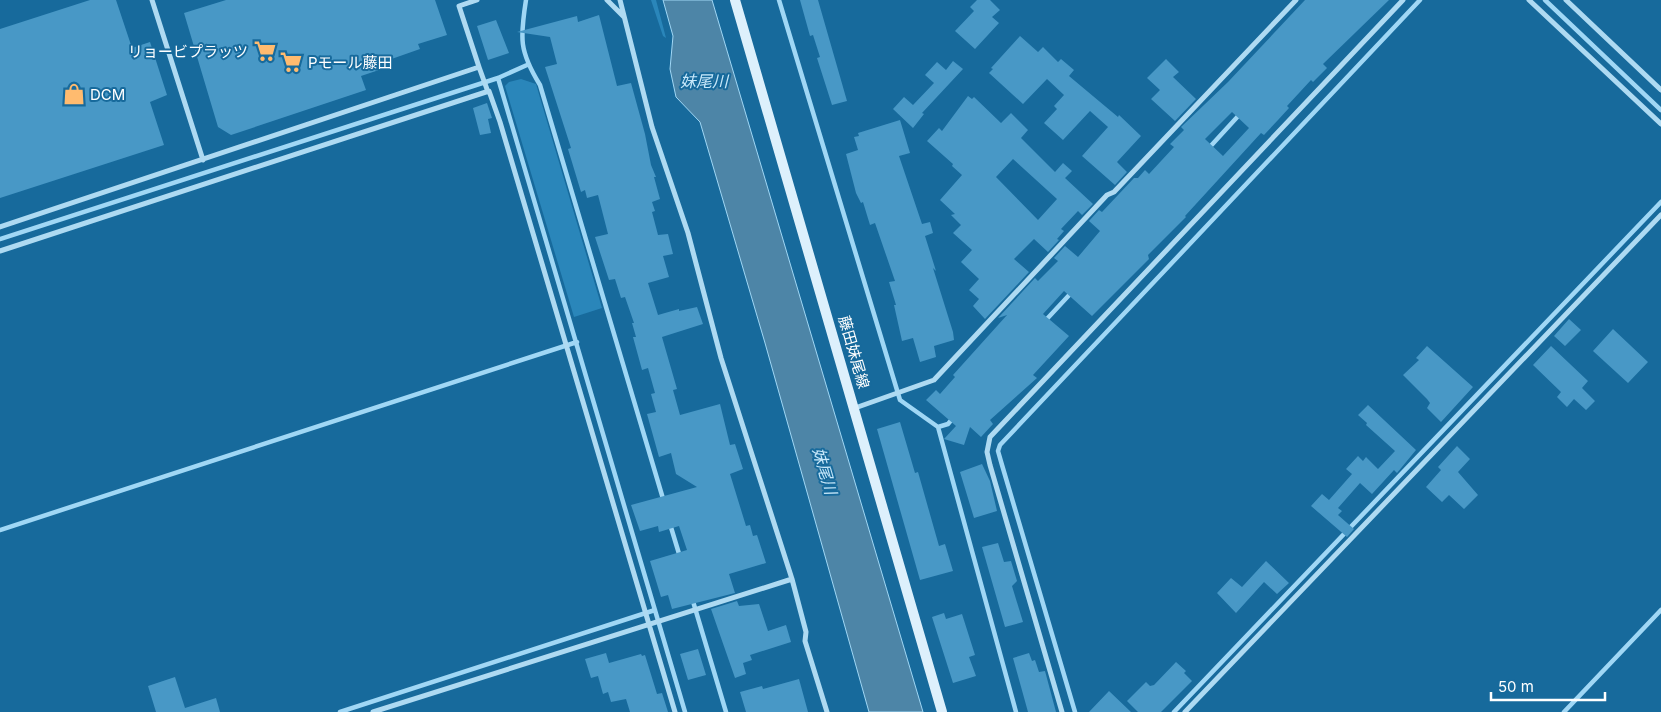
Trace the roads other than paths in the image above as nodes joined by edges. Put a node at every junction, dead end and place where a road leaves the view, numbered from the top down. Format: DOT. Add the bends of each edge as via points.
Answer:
graph roads {
  1 [pos="152,0"];
  2 [pos="457,0"];
  3 [pos="477,0"];
  4 [pos="606,0"];
  5 [pos="620,0"];
  6 [pos="735,0"];
  7 [pos="1296,0"];
  8 [pos="1403,0"];
  9 [pos="1529,0"];
  10 [pos="1566,0"];
  11 [pos="459,6"];
  12 [pos="625,17"];
  13 [pos="479,67"];
  14 [pos="487,90"];
  15 [pos="1661,90"];
  16 [pos="1661,124"];
  17 [pos="203,160"];
  18 [pos="1661,215"];
  19 [pos="0,227"];
  20 [pos="0,251"];
  21 [pos="855,408"];
  22 [pos="792,579"];
  23 [pos="649,621"];
  24 [pos="373,712"];
  25 [pos="675,712"];
  26 [pos="827,712"];
  27 [pos="942,712"];
  28 [pos="1062,712"];
  29 [pos="1185,712"];
  1 -- 17 [label="street"];
  2 -- 11 [label="street"];
  3 -- 11 [label="street"];
  4 -- 12 [label="street"];
  5 -- 12 [label="street"];
  6 -- 21 [label="main road, 藤田妹尾線"];
  7 -- 21 [label="street" via="934,380"];
  8 -- 28 [label="street" via="990,437 987,452 990,464"];
  9 -- 16 [label="street"];
  10 -- 15 [label="street"];
  11 -- 13 [label="street"];
  12 -- 22 [label="street" via="652,127 688,233 721,358"];
  13 -- 14 [label="street"];
  13 -- 17 [label="street"];
  14 -- 20 [label="street"];
  14 -- 23 [label="street" via="500,122"];
  17 -- 19 [label="street"];
  18 -- 29 [label="street"];
  21 -- 27 [label="main road, 藤田妹尾線"];
  22 -- 23 [label="street" via="699,609"];
  22 -- 26 [label="street" via="806,632 805,641"];
  23 -- 24 [label="street"];
  23 -- 25 [label="street"];
}
